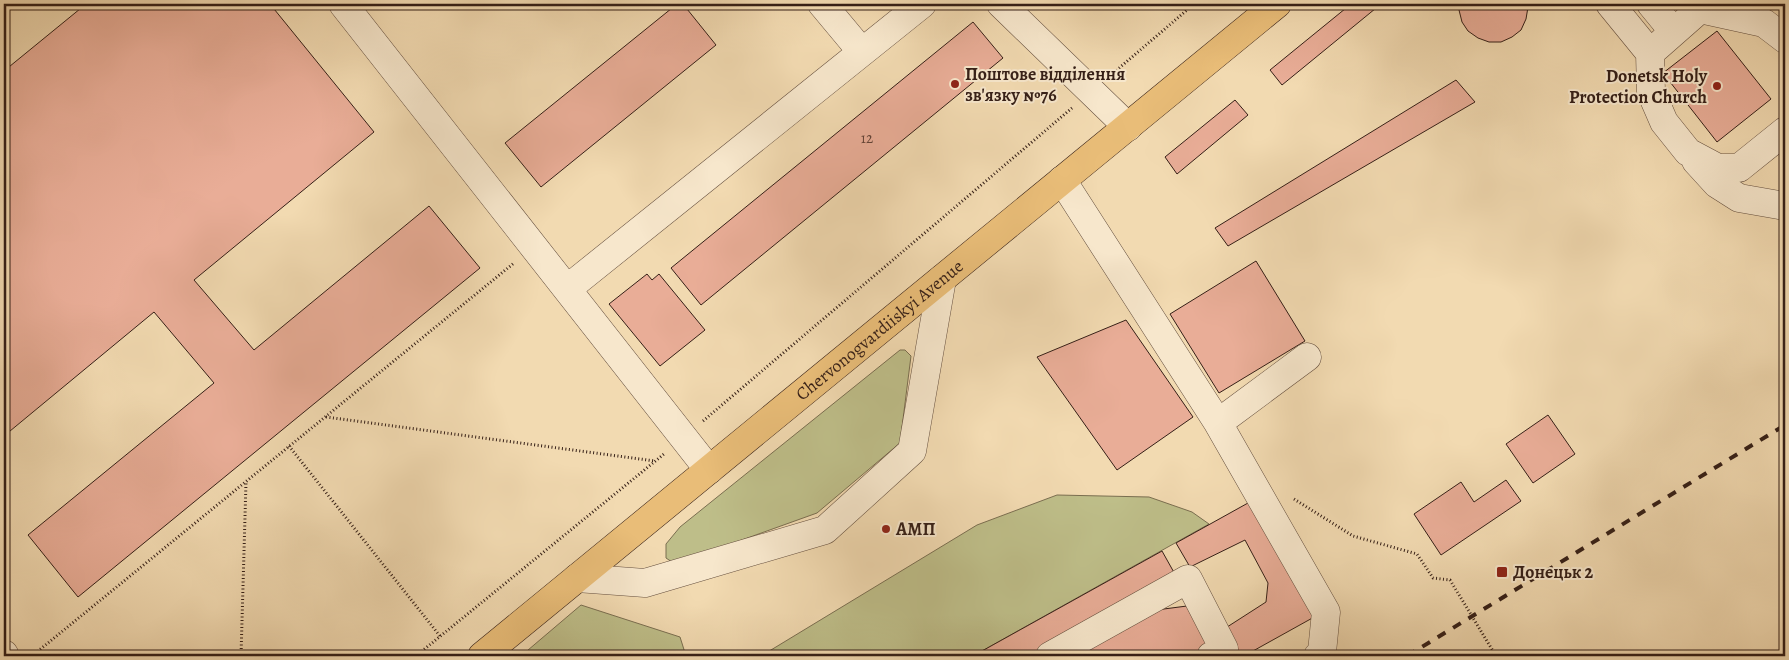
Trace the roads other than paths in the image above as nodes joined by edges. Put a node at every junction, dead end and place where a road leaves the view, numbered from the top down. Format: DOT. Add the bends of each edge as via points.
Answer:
graph roads {
  1 [pos="343,4"];
  2 [pos="822,4"];
  3 [pos="922,4"];
  4 [pos="1001,4"];
  5 [pos="1277,4"];
  6 [pos="1610,4"];
  7 [pos="1651,4"];
  8 [pos="1698,6"];
  9 [pos="1674,32"];
  10 [pos="1785,38"];
  11 [pos="862,52"];
  12 [pos="1650,53"];
  13 [pos="1128,127"];
  14 [pos="1785,131"];
  15 [pos="1688,152"];
  16 [pos="1062,180"];
  17 [pos="1785,204"];
  18 [pos="942,279"];
  19 [pos="568,290"];
  20 [pos="1307,357"];
  21 [pos="1218,423"];
  22 [pos="709,470"];
  23 [pos="577,578"];
  24 [pos="1221,654"];
  25 [pos="482,656"];
  26 [pos="1050,656"];
  27 [pos="1318,656"];
  1 -- 19 [label="lane"];
  2 -- 11 [label="lane"];
  3 -- 11 [label="lane"];
  4 -- 13 [label="lane"];
  5 -- 13 [label="main road, Chervonogvardiiskyi Avenue"];
  6 -- 12 [label="lane"];
  7 -- 9 [label="lane"];
  8 -- 9 [label="lane"];
  8 -- 10 [label="lane" via="1764,23"];
  9 -- 12 [label="lane"];
  11 -- 19 [label="lane"];
  12 -- 15 [label="lane" via="1651,92 1664,122"];
  13 -- 16 [label="main road, Chervonogvardiiskyi Avenue"];
  14 -- 15 [label="lane" via="1739,168 1718,168"];
  15 -- 17 [label="lane" via="1718,184 1739,198 1779,206"];
  16 -- 18 [label="main road, Chervonogvardiiskyi Avenue"];
  16 -- 21 [label="lane"];
  18 -- 22 [label="main road, Chervonogvardiiskyi Avenue"];
  18 -- 23 [label="lane" via="912,451 825,530 645,583"];
  19 -- 22 [label="lane"];
  20 -- 21 [label="lane"];
  21 -- 27 [label="lane" via="1326,612 1322,652"];
  22 -- 23 [label="main road, Chervonogvardiiskyi Avenue"];
  23 -- 25 [label="main road, Chervonogvardiiskyi Avenue"];
  24 -- 26 [label="lane" via="1188,579"];
}
